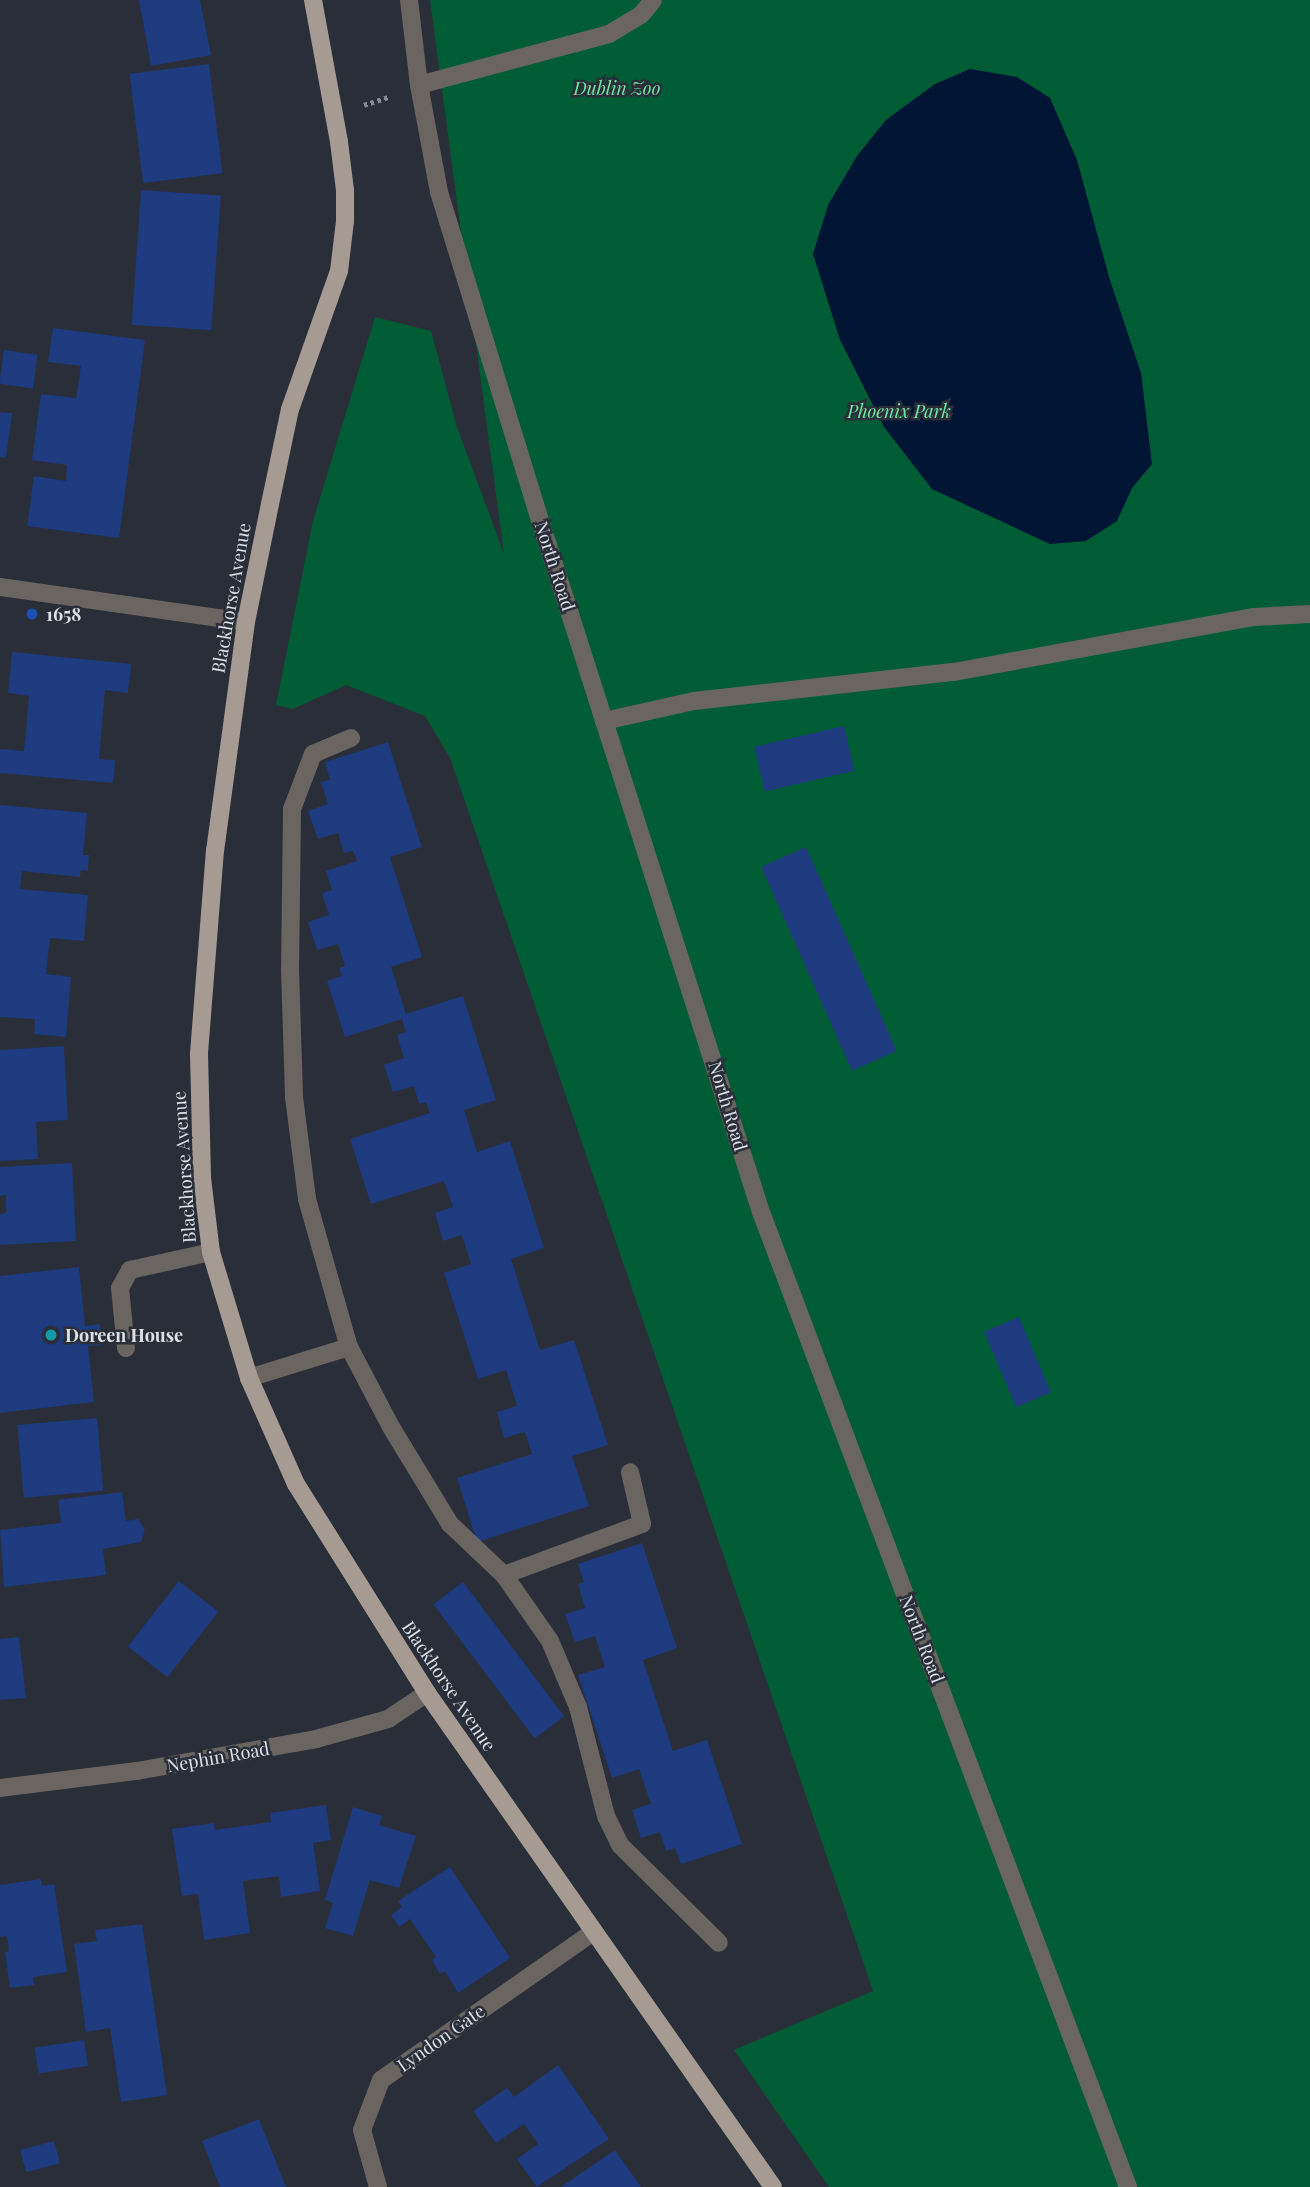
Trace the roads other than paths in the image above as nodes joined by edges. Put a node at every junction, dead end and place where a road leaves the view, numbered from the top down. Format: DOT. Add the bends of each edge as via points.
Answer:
graph roads {
  1 [pos="313,0"];
  2 [pos="409,0"];
  3 [pos="653,0"];
  4 [pos="419,85"];
  5 [pos="0,587"];
  6 [pos="1310,614"];
  7 [pos="246,622"];
  8 [pos="604,721"];
  9 [pos="351,738"];
  10 [pos="211,1252"];
  11 [pos="349,1347"];
  12 [pos="126,1348"];
  13 [pos="249,1378"];
  14 [pos="630,1472"];
  15 [pos="504,1575"];
  16 [pos="427,1693"];
  17 [pos="0,1788"];
  18 [pos="593,1932"];
  19 [pos="719,1943"];
  20 [pos="378,2187"];
  21 [pos="773,2187"];
  22 [pos="1128,2187"];
  1 -- 7 [label="main road, Blackhorse Avenue" via="345,190 339,271 290,409"];
  2 -- 4 [label="street, North Road"];
  3 -- 4 [label="street" via="640,15 609,34"];
  4 -- 8 [label="street, North Road" via="439,192"];
  5 -- 7 [label="street"];
  6 -- 8 [label="street" via="1254,617 954,672 694,701"];
  7 -- 10 [label="main road, Blackhorse Avenue" via="215,850 201,1000 200,1139"];
  8 -- 22 [label="street, North Road" via="761,1212"];
  9 -- 11 [label="street" via="313,754 292,809 290,956 294,1097 307,1199"];
  10 -- 12 [label="street" via="130,1270 120,1288"];
  10 -- 13 [label="main road, Blackhorse Avenue"];
  11 -- 13 [label="street"];
  11 -- 15 [label="street" via="450,1524"];
  13 -- 16 [label="main road, Blackhorse Avenue" via="296,1484"];
  14 -- 15 [label="street" via="642,1524"];
  15 -- 19 [label="street" via="550,1641 578,1707 606,1816 620,1845"];
  16 -- 17 [label="street, Nephin Road" via="388,1719 316,1739 137,1772"];
  16 -- 18 [label="main road, Blackhorse Avenue"];
  18 -- 20 [label="street, Lyndon Gate" via="381,2080 362,2130"];
  18 -- 21 [label="main road, Blackhorse Avenue"];
}
